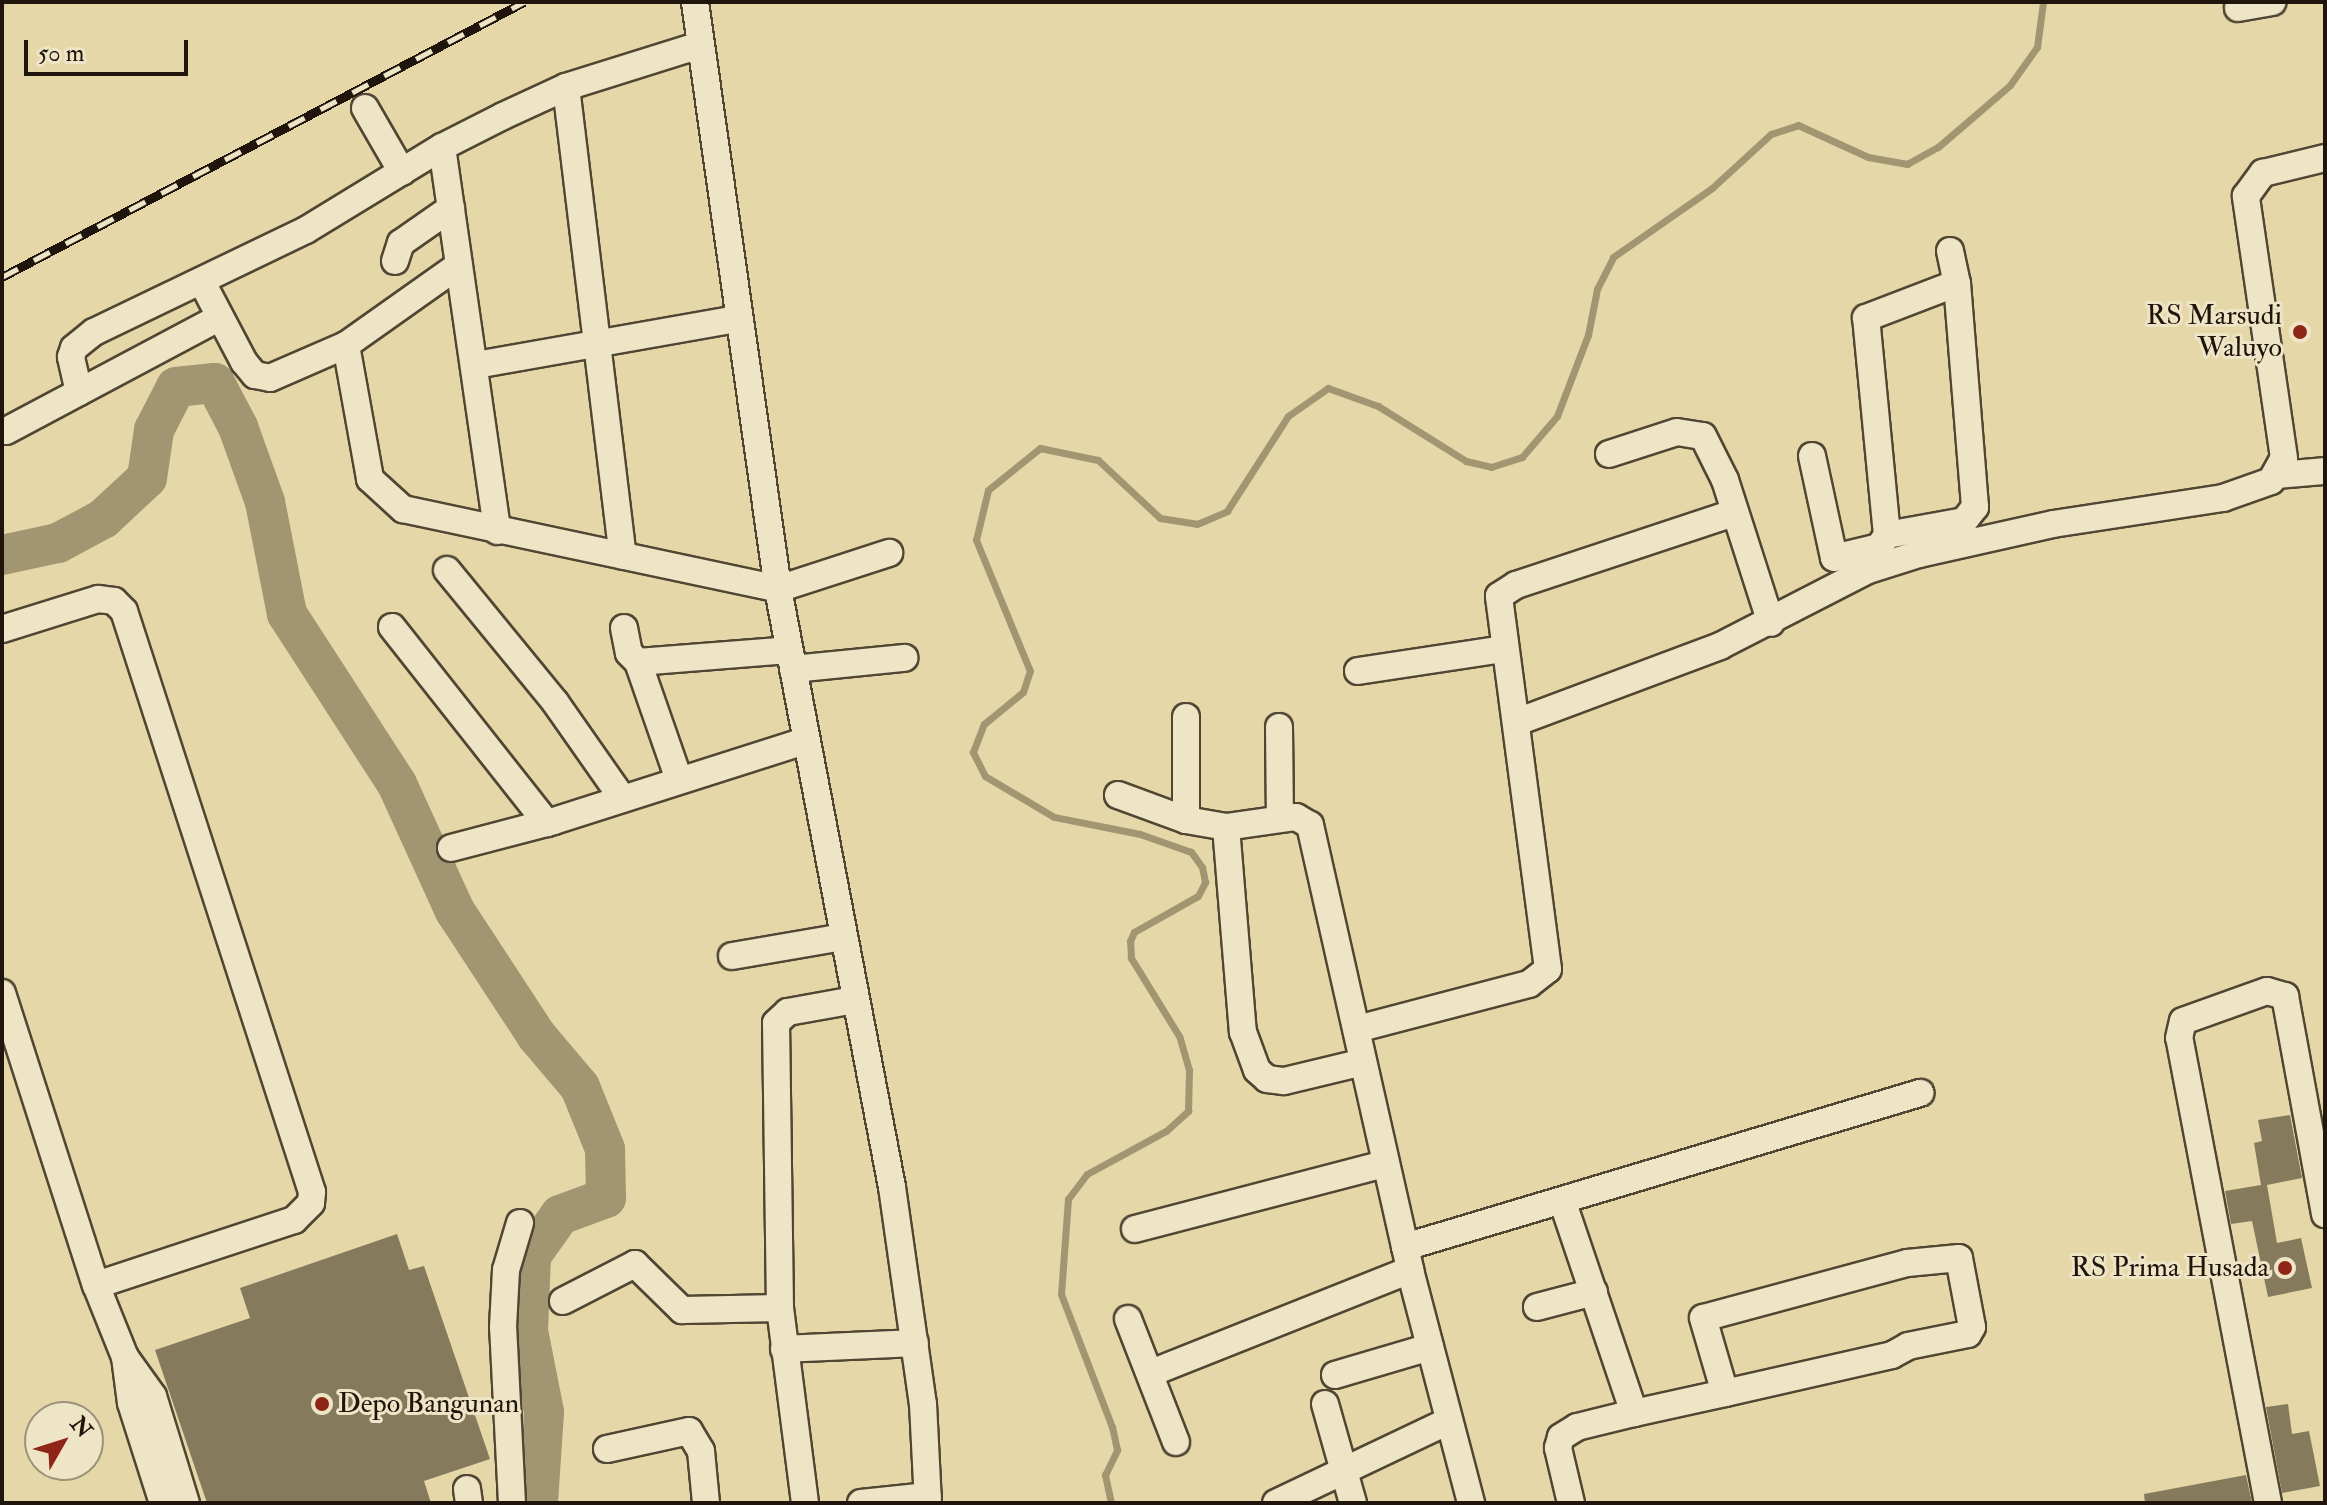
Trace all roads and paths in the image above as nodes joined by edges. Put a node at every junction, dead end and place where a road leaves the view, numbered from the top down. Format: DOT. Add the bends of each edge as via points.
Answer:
graph roads {
  1 [pos="2272,2"];
  2 [pos="698,3"];
  3 [pos="2238,8"];
  4 [pos="700,45"];
  5 [pos="566,87"];
  6 [pos="365,108"];
  7 [pos="442,147"];
  8 [pos="2325,158"];
  9 [pos="402,172"];
  10 [pos="451,208"];
  11 [pos="1950,251"];
  12 [pos="395,261"];
  13 [pos="459,265"];
  14 [pos="1957,283"];
  15 [pos="203,284"];
  16 [pos="220,317"];
  17 [pos="738,319"];
  18 [pos="597,344"];
  19 [pos="346,345"];
  20 [pos="476,365"];
  21 [pos="79,392"];
  22 [pos="6,431"];
  23 [pos="1609,454"];
  24 [pos="1812,456"];
  25 [pos="2325,471"];
  26 [pos="2278,475"];
  27 [pos="1734,513"];
  28 [pos="497,531"];
  29 [pos="1887,535"];
  30 [pos="1947,535"];
  31 [pos="1917,542"];
  32 [pos="889,553"];
  33 [pos="623,556"];
  34 [pos="447,570"];
  35 [pos="778,589"];
  36 [pos="1771,623"];
  37 [pos="392,627"];
  38 [pos="624,628"];
  39 [pos="2,629"];
  40 [pos="1503,649"];
  41 [pos="904,658"];
  42 [pos="791,660"];
  43 [pos="638,662"];
  44 [pos="1358,671"];
  45 [pos="1186,717"];
  46 [pos="1517,722"];
  47 [pos="1279,727"];
  48 [pos="805,741"];
  49 [pos="679,780"];
  50 [pos="1118,795"];
  51 [pos="623,799"];
  52 [pos="1280,818"];
  53 [pos="1186,820"];
  54 [pos="547,823"];
  55 [pos="1226,827"];
  56 [pos="451,848"];
  57 [pos="843,937"];
  58 [pos="732,956"];
  59 [pos="2,993"];
  60 [pos="855,1000"];
  61 [pos="1357,1029"];
  62 [pos="1363,1062"];
  63 [pos="1920,1093"];
  64 [pos="1385,1164"];
  65 [pos="1563,1203"];
  66 [pos="2325,1214"];
  67 [pos="520,1223"];
  68 [pos="1135,1229"];
  69 [pos="1408,1259"];
  70 [pos="96,1285"];
  71 [pos="1594,1292"];
  72 [pos="563,1301"];
  73 [pos="1537,1307"];
  74 [pos="780,1308"];
  75 [pos="1128,1319"];
  76 [pos="915,1343"];
  77 [pos="1430,1347"];
  78 [pos="784,1349"];
  79 [pos="125,1357"];
  80 [pos="1151,1373"];
  81 [pos="1335,1375"];
  82 [pos="1725,1393"];
  83 [pos="1325,1404"];
  84 [pos="1634,1413"];
  85 [pos="1449,1421"];
  86 [pos="1176,1442"];
  87 [pos="607,1449"];
  88 [pos="1347,1468"];
  89 [pos="928,1500"];
  90 [pos="163,1503"];
  91 [pos="186,1503"];
  92 [pos="512,1503"];
  93 [pos="706,1503"];
  94 [pos="805,1503"];
  95 [pos="861,1503"];
  96 [pos="1276,1503"];
  97 [pos="1353,1503"];
  98 [pos="1471,1503"];
  99 [pos="1571,1503"];
  100 [pos="2268,1503"];
  1 -- 3 [label="street"];
  2 -- 4 [label="street"];
  4 -- 5 [label="street"];
  4 -- 17 [label="street"];
  5 -- 7 [label="street"];
  5 -- 18 [label="street"];
  6 -- 9 [label="street"];
  7 -- 9 [label="street"];
  7 -- 10 [label="street"];
  8 -- 26 [label="street" via="2263,173 2246,196 2283,449"];
  9 -- 15 [label="street"];
  10 -- 12 [label="street" via="401,243"];
  10 -- 13 [label="street"];
  11 -- 14 [label="street"];
  13 -- 19 [label="street"];
  13 -- 20 [label="street"];
  14 -- 29 [label="street" via="1866,318"];
  14 -- 30 [label="street" via="1975,507 1970,518"];
  15 -- 16 [label="street"];
  15 -- 21 [label="street" via="83,340 71,357"];
  16 -- 19 [label="street" via="244,362 263,378"];
  16 -- 21 [label="street"];
  17 -- 18 [label="street"];
  17 -- 35 [label="street"];
  18 -- 20 [label="street"];
  18 -- 33 [label="street"];
  19 -- 28 [label="street" via="362,451 376,490 403,509"];
  20 -- 28 [label="street"];
  21 -- 22 [label="street"];
  23 -- 27 [label="street" via="1677,432 1696,432 1718,462"];
  24 -- 29 [label="street" via="1834,558 1879,547"];
  25 -- 26 [label="street"];
  26 -- 30 [label="street" via="2262,487 2223,498"];
  27 -- 36 [label="street"];
  27 -- 40 [label="street" via="1510,587 1497,603"];
  28 -- 33 [label="street"];
  29 -- 31 [label="street"];
  30 -- 31 [label="street"];
  31 -- 36 [label="street"];
  32 -- 35 [label="street"];
  33 -- 35 [label="street"];
  34 -- 51 [label="street" via="555,702"];
  35 -- 42 [label="street"];
  36 -- 46 [label="street"];
  37 -- 54 [label="street"];
  38 -- 43 [label="street" via="629,653"];
  39 -- 70 [label="street" via="98,599 114,601 124,611 312,1192 311,1203 294,1220"];
  40 -- 44 [label="street"];
  40 -- 46 [label="street"];
  41 -- 42 [label="street"];
  42 -- 43 [label="street"];
  42 -- 48 [label="street"];
  43 -- 49 [label="street"];
  45 -- 53 [label="street"];
  46 -- 61 [label="street" via="1548,969 1535,982"];
  47 -- 52 [label="street"];
  48 -- 49 [label="street"];
  48 -- 57 [label="street"];
  49 -- 51 [label="street"];
  50 -- 53 [label="street"];
  51 -- 54 [label="street"];
  52 -- 55 [label="street"];
  52 -- 61 [label="street" via="1302,818 1310,825"];
  53 -- 55 [label="street"];
  54 -- 56 [label="street"];
  55 -- 62 [label="street" via="1243,1032 1257,1070 1267,1079 1284,1081"];
  57 -- 58 [label="street"];
  57 -- 60 [label="street"];
  59 -- 70 [label="street"];
  60 -- 74 [label="street" via="788,1012 776,1023"];
  60 -- 76 [label="street"];
  61 -- 62 [label="street"];
  62 -- 64 [label="street"];
  63 -- 65 [label="street"];
  64 -- 68 [label="street"];
  64 -- 69 [label="street"];
  65 -- 69 [label="street"];
  65 -- 71 [label="street"];
  66 -- 100 [label="street" via="2285,996 2267,991 2183,1021 2179,1038"];
  67 -- 92 [label="street" via="506,1270 503,1327"];
  69 -- 77 [label="street"];
  69 -- 80 [label="street"];
  70 -- 79 [label="street"];
  71 -- 73 [label="street"];
  71 -- 84 [label="street"];
  72 -- 74 [label="street" via="635,1264 682,1310"];
  74 -- 78 [label="street"];
  75 -- 80 [label="street"];
  76 -- 78 [label="street"];
  76 -- 89 [label="street"];
  77 -- 81 [label="street"];
  77 -- 85 [label="street"];
  78 -- 94 [label="street"];
  79 -- 90 [label="street" via="131,1403"];
  79 -- 91 [label="street" via="153,1396"];
  80 -- 86 [label="street"];
  82 -- 82 [label="street" via="1703,1318 1907,1263 1959,1258 1972,1327 1968,1334"];
  82 -- 84 [label="street"];
  83 -- 88 [label="street"];
  84 -- 99 [label="street" via="1577,1427 1561,1437 1559,1456"];
  85 -- 88 [label="street"];
  85 -- 98 [label="street"];
  87 -- 93 [label="street" via="689,1431 701,1451"];
  88 -- 96 [label="street"];
  88 -- 97 [label="street"];
  89 -- 95 [label="street"];
}
